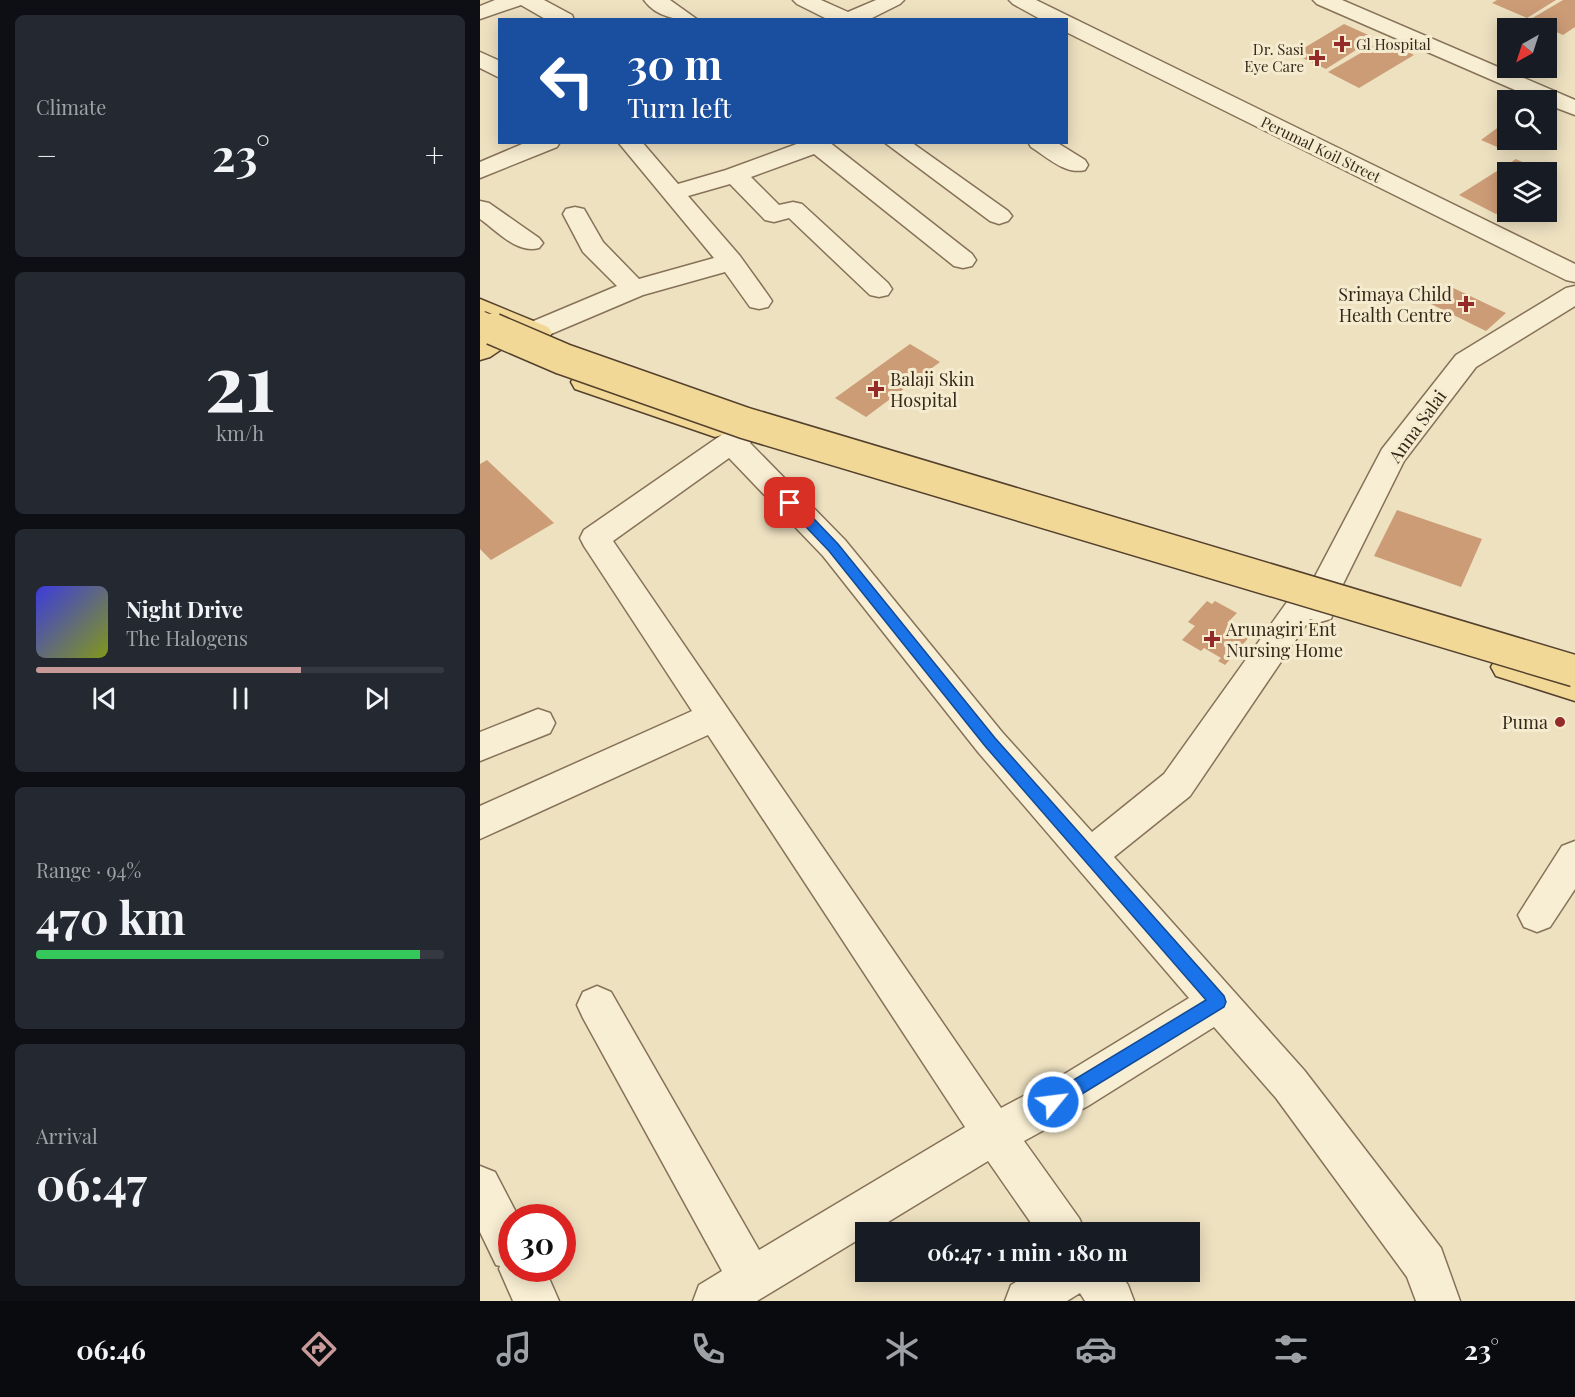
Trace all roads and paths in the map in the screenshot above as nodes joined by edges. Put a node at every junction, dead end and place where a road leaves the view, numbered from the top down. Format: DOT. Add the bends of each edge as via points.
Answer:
graph roads {
  1 [pos="515,0"];
  2 [pos="528,0"];
  3 [pos="655,0"];
  4 [pos="804,0"];
  5 [pos="893,0"];
  6 [pos="1020,0"];
  7 [pos="1324,0"];
  8 [pos="480,14"];
  9 [pos="560,18"];
  10 [pos="685,18"];
  11 [pos="844,18"];
  12 [pos="852,18"];
  13 [pos="1055,18"];
  14 [pos="1068,24"];
  15 [pos="480,59"];
  16 [pos="498,70"];
  17 [pos="1575,108"];
  18 [pos="544,144"];
  19 [pos="631,144"];
  20 [pos="898,144"];
  21 [pos="1042,144"];
  22 [pos="1076,165"];
  23 [pos="480,171"];
  24 [pos="735,175"];
  25 [pos="672,193"];
  26 [pos="480,208"];
  27 [pos="575,214"];
  28 [pos="999,216"];
  29 [pos="530,243"];
  30 [pos="963,260"];
  31 [pos="731,262"];
  32 [pos="1575,274"];
  33 [pos="634,289"];
  34 [pos="879,289"];
  35 [pos="1575,294"];
  36 [pos="759,301"];
  37 [pos="480,307"];
  38 [pos="526,328"];
  39 [pos="483,339"];
  40 [pos="736,439"];
  41 [pos="1317,599"];
  42 [pos="1575,657"];
  43 [pos="1575,671"];
  44 [pos="1575,687"];
  45 [pos="714,717"];
  46 [pos="538,723"];
  47 [pos="480,747"];
  48 [pos="480,823"];
  49 [pos="1089,855"];
  50 [pos="1575,857"];
  51 [pos="1537,915"];
  52 [pos="1218,1002"];
  53 [pos="597,1005"];
  54 [pos="994,1134"];
  55 [pos="480,1186"];
  56 [pos="498,1221"];
  57 [pos="1056,1222"];
  58 [pos="752,1279"];
  59 [pos="528,1282"];
  60 [pos="1056,1282"];
  61 [pos="1099,1282"];
  62 [pos="537,1301"];
  63 [pos="715,1301"];
  64 [pos="1026,1301"];
  65 [pos="1113,1301"];
  66 [pos="1438,1301"];
  1 -- 8 [label="street"];
  2 -- 9 [label="street"];
  3 -- 10 [label="street"];
  4 -- 11 [label="street"];
  5 -- 12 [label="street"];
  6 -- 13 [label="street"];
  7 -- 17 [label="street"];
  14 -- 32 [label="street, Perumal Koil Street"];
  15 -- 16 [label="street"];
  18 -- 23 [label="street"];
  19 -- 25 [label="street"];
  20 -- 28 [label="street"];
  21 -- 22 [label="street"];
  24 -- 25 [label="street"];
  24 -- 30 [label="street" via="817,145"];
  24 -- 34 [label="street" via="774,215 793,209"];
  25 -- 31 [label="street"];
  26 -- 29 [label="street"];
  27 -- 33 [label="street" via="592,246"];
  31 -- 33 [label="street"];
  31 -- 36 [label="street"];
  33 -- 38 [label="street"];
  35 -- 41 [label="street, Anna Salai" via="1466,361 1392,456"];
  37 -- 38 [label="main road"];
  38 -- 39 [label="main road"];
  38 -- 41 [label="main road" via="688,391"];
  39 -- 40 [label="main road"];
  39 -- 43 [label="main road, bridge" via="563,359 745,423"];
  40 -- 41 [label="main road"];
  40 -- 45 [label="street" via="595,538"];
  40 -- 49 [label="street" via="834,548 990,742"];
  41 -- 42 [label="main road"];
  41 -- 44 [label="main road"];
  41 -- 49 [label="street, Anna Salai" via="1177,785"];
  45 -- 48 [label="street"];
  45 -- 54 [label="street"];
  46 -- 47 [label="street"];
  49 -- 52 [label="street"];
  50 -- 51 [label="street"];
  52 -- 54 [label="street" via="1073,1092"];
  52 -- 66 [label="street" via="1290,1084 1425,1264"];
  53 -- 58 [label="street"];
  54 -- 57 [label="street"];
  54 -- 58 [label="street"];
  55 -- 56 [label="street"];
  58 -- 63 [label="street"];
  59 -- 62 [label="street"];
  60 -- 64 [label="street"];
  61 -- 65 [label="street"];
}
